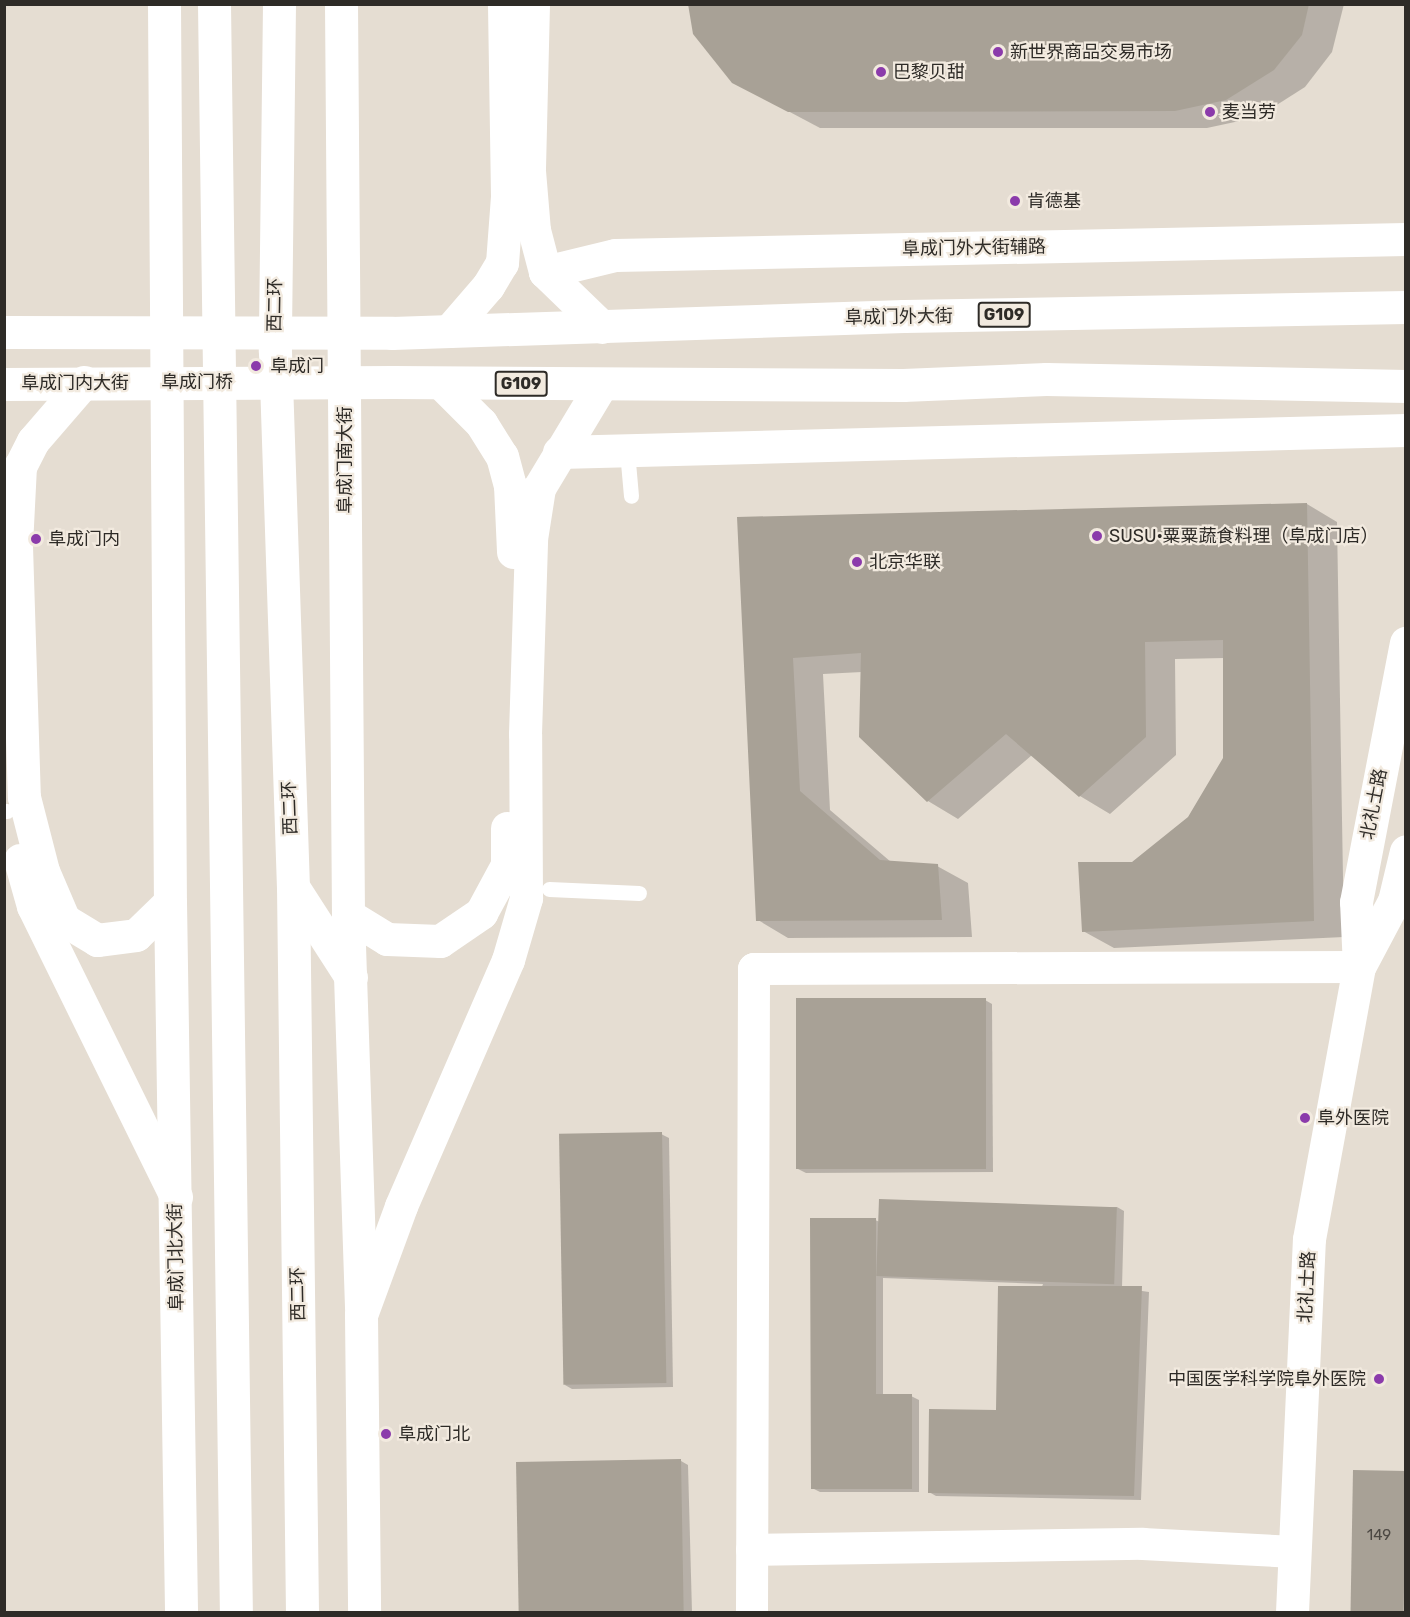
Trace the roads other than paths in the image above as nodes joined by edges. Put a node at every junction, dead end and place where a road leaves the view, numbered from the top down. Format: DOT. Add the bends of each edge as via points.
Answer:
graph roads {
  1 [pos="164,4"];
  2 [pos="214,4"];
  3 [pos="279,4"];
  4 [pos="341,4"];
  5 [pos="504,4"];
  6 [pos="533,4"];
  7 [pos="1406,238"];
  8 [pos="545,272"];
  9 [pos="1406,307"];
  10 [pos="4,308"];
  11 [pos="602,327"];
  12 [pos="449,331"];
  13 [pos="15,332"];
  14 [pos="84,382"];
  15 [pos="145,382"];
  16 [pos="441,383"];
  17 [pos="4,384"];
  18 [pos="601,385"];
  19 [pos="1406,386"];
  20 [pos="1406,430"];
  21 [pos="559,452"];
  22 [pos="627,452"];
  23 [pos="631,496"];
  24 [pos="1406,643"];
  25 [pos="13,721"];
  26 [pos="5,800"];
  27 [pos="1406,851"];
  28 [pos="293,887"];
  29 [pos="549,889"];
  30 [pos="639,893"];
  31 [pos="170,902"];
  32 [pos="348,915"];
  33 [pos="1359,967"];
  34 [pos="351,977"];
  35 [pos="176,1197"];
  36 [pos="361,1315"];
  37 [pos="752,1550"];
  38 [pos="1295,1552"];
  39 [pos="181,1612"];
  40 [pos="236,1612"];
  41 [pos="302,1612"];
  42 [pos="364,1612"];
  43 [pos="752,1612"];
  44 [pos="1292,1612"];
  1 -- 31 [label="main road"];
  2 -- 40 [label="main road"];
  3 -- 28 [label="main road, 西二环" via="275,351"];
  4 -- 32 [label="main road, 阜成门南大街"];
  5 -- 12 [label="main road" via="507,196 502,263 488,286"];
  6 -- 8 [label="main road" via="529,171 534,230"];
  7 -- 8 [label="main road, 阜成门外大街辅路" via="615,255"];
  8 -- 11 [label="main road"];
  9 -- 11 [label="main road, 阜成门外大街 / G109" via="903,316"];
  10 -- 13 [label="main road"];
  11 -- 12 [label="main road, 阜成门外大街 / G109"];
  12 -- 13 [label="main road, 阜成门外大街 / G109"];
  14 -- 15 [label="main road, 阜成门内大街"];
  14 -- 17 [label="main road, 阜成门内大街"];
  14 -- 25 [label="main road" via="33,441 20,466"];
  15 -- 16 [label="main road, 阜成门桥 / G109"];
  16 -- 18 [label="main road, G109"];
  16 -- 32 [label="main road" via="481,423 502,456 510,485 514,525 507,865 481,913 440,941 387,939"];
  18 -- 19 [label="main road, G109" via="903,385 1046,379"];
  18 -- 21 [label="main road"];
  20 -- 22 [label="main road"];
  21 -- 22 [label="main road"];
  21 -- 36 [label="main road" via="539,488 531,539 525,734 526,898 508,960 401,1206"];
  22 -- 23 [label="lane"];
  24 -- 33 [label="main road, 北礼士路" via="1356,902"];
  25 -- 31 [label="main road" via="24,797 43,871 64,920 98,940 136,935"];
  26 -- 35 [label="main road" via="33,906"];
  27 -- 33 [label="main road, 北礼士路" via="1394,901"];
  28 -- 34 [label="main road"];
  28 -- 41 [label="main road, 西二环"];
  29 -- 30 [label="lane"];
  31 -- 35 [label="main road, 阜成门北大街"];
  32 -- 34 [label="main road"];
  33 -- 37 [label="street" via="754,969"];
  33 -- 38 [label="main road, 北礼士路" via="1309,1239"];
  34 -- 36 [label="main road"];
  35 -- 39 [label="main road, 阜成门北大街"];
  36 -- 42 [label="main road"];
  37 -- 38 [label="street" via="1143,1544"];
  37 -- 43 [label="street"];
  38 -- 44 [label="main road, 北礼士路"];
}
